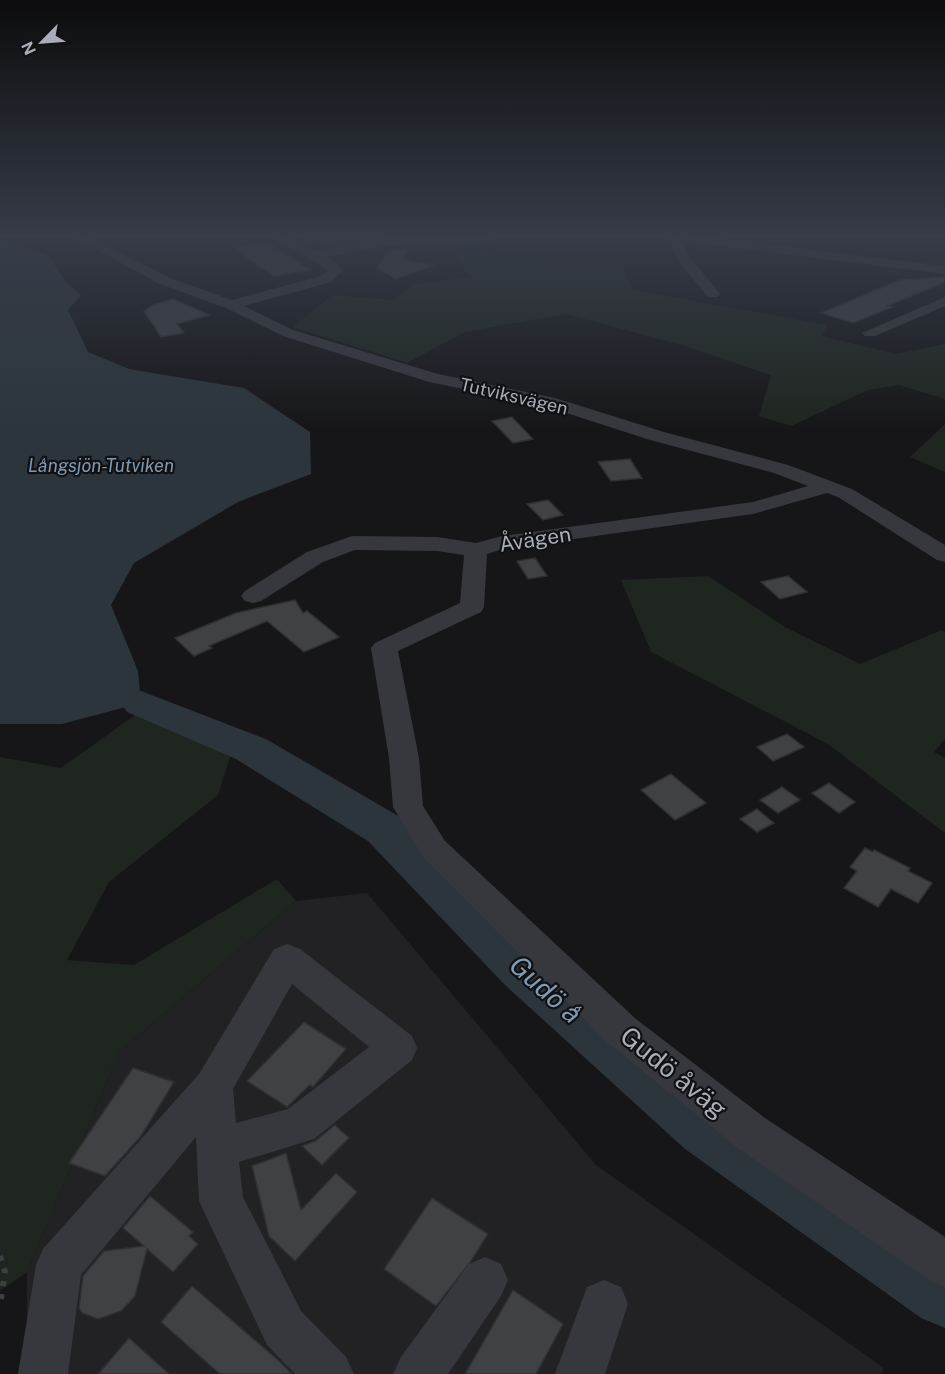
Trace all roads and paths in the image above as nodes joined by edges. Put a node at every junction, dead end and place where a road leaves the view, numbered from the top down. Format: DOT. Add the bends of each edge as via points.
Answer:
graph roads {
  1 [pos="223,302"];
  2 [pos="242,302"];
  3 [pos="942,302"];
  4 [pos="231,305"];
  5 [pos="870,333"];
  6 [pos="827,486"];
  7 [pos="476,550"];
  8 [pos="945,555"];
  9 [pos="253,596"];
  10 [pos="213,1087"];
  11 [pos="217,1148"];
  12 [pos="0,1256"];
  13 [pos="945,1264"];
  14 [pos="485,1280"];
  15 [pos="604,1304"];
  16 [pos="0,1305"];
  17 [pos="43,1374"];
  18 [pos="329,1374"];
  19 [pos="418,1374"];
  20 [pos="580,1374"];
  1 -- 4 [label="street, Tutviksvägen"];
  2 -- 4 [label="street"];
  3 -- 5 [label="street"];
  4 -- 6 [label="street, Tutviksvägen" via="288,333 435,378 549,402"];
  6 -- 7 [label="street, Åvägen" via="753,508 502,543"];
  6 -- 8 [label="street, Tutviksvägen" via="845,493"];
  7 -- 9 [label="street, Åvägen" via="437,544 352,543 315,557"];
  7 -- 13 [label="street, Gudö åväg" via="472,607 384,648 404,758 408,807 434,849 622,1031 750,1132"];
  10 -- 11 [label="street"];
  10 -- 11 [label="street" via="287,958 398,1048 299,1125"];
  10 -- 17 [label="street" via="59,1265"];
  11 -- 18 [label="street" via="221,1201 284,1328"];
  12 -- 16 [label="path" via="5,1272"];
  14 -- 19 [label="street"];
  15 -- 20 [label="street"];
}
